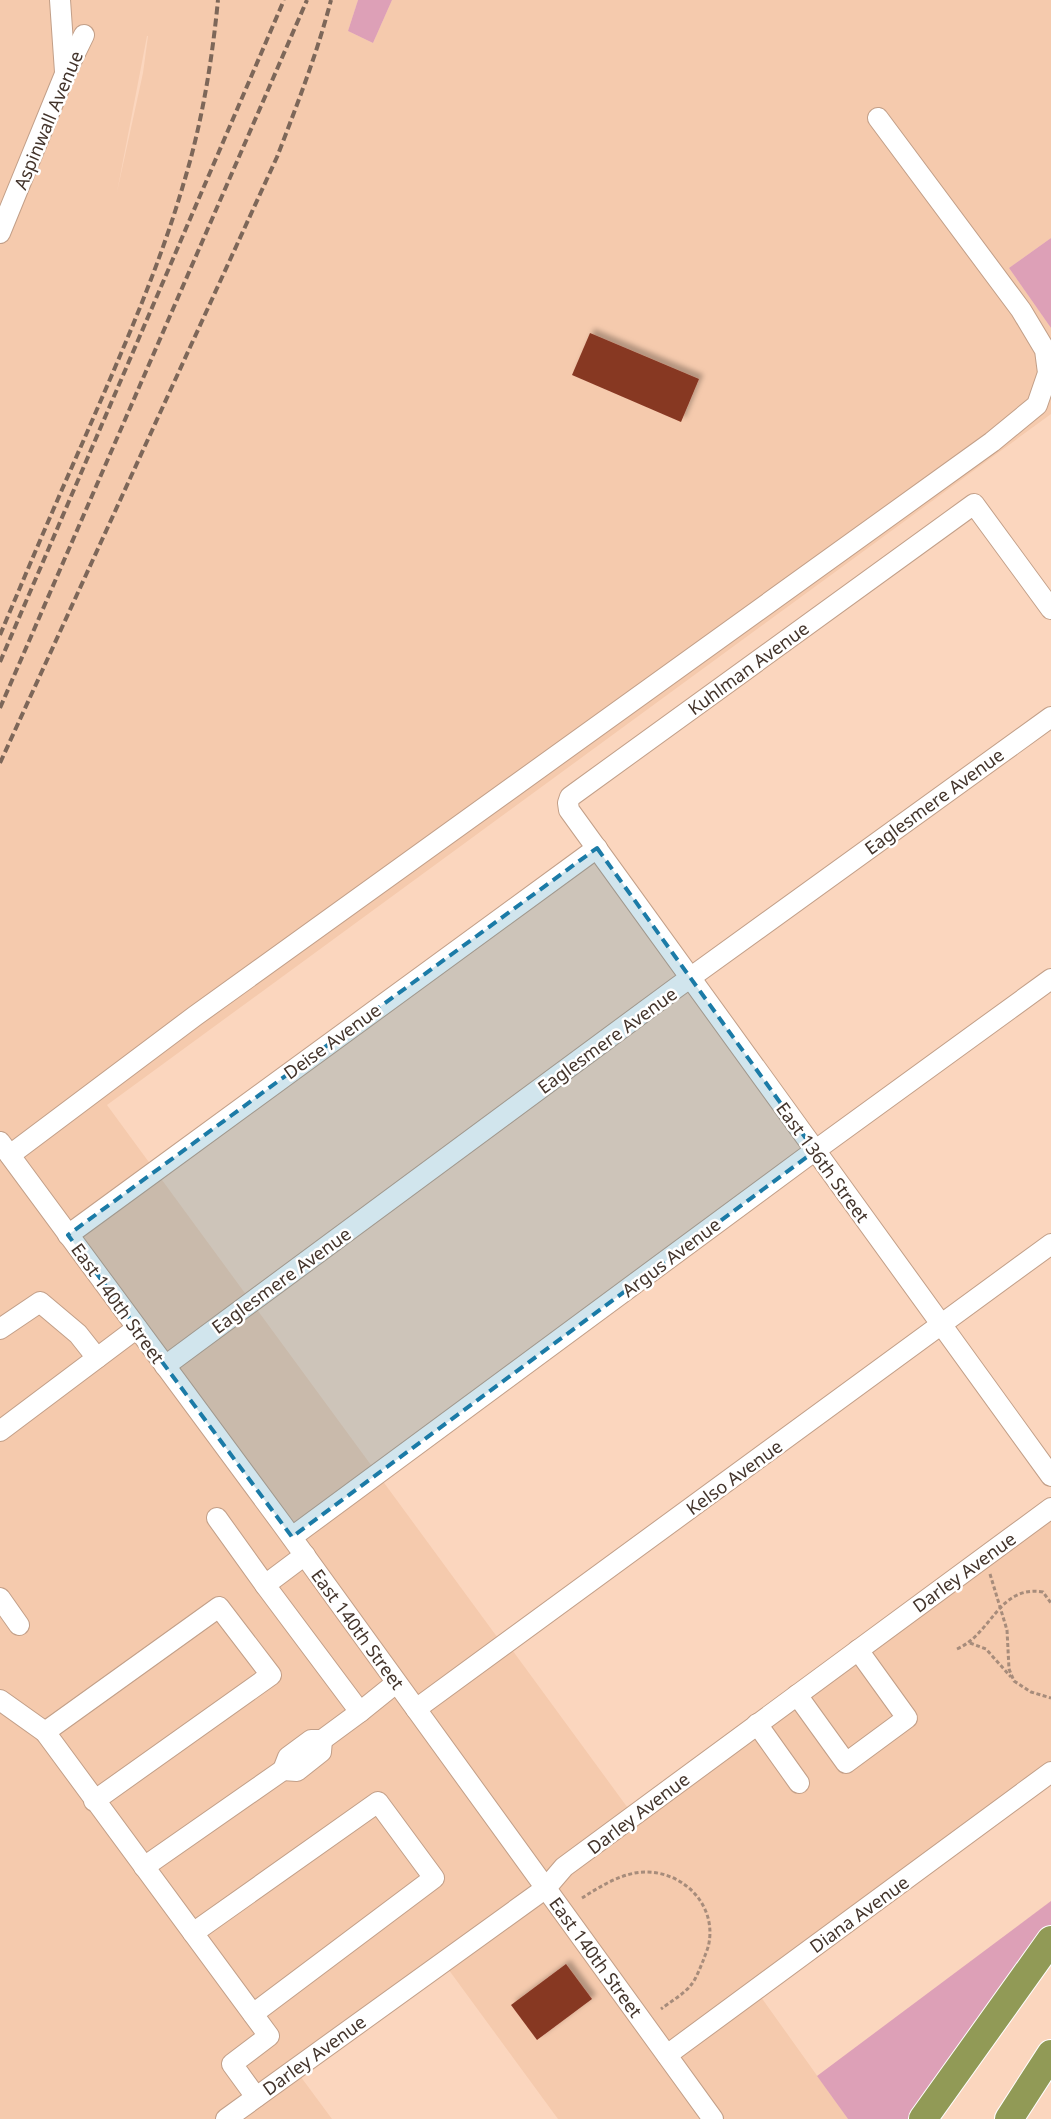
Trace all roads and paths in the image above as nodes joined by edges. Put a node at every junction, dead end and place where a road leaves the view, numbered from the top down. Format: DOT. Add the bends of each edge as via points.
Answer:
graph roads {
  1 [pos="60,0"];
  2 [pos="84,35"];
  3 [pos="66,74"];
  4 [pos="878,118"];
  5 [pos="0,233"];
  6 [pos="1051,609"];
  7 [pos="1051,717"];
  8 [pos="597,848"];
  9 [pos="690,978"];
  10 [pos="1051,979"];
  11 [pos="5,1148"];
  12 [pos="815,1151"];
  13 [pos="68,1235"];
  14 [pos="1051,1244"];
  15 [pos="941,1324"];
  16 [pos="137,1328"];
  17 [pos="0,1329"];
  18 [pos="97,1358"];
  19 [pos="165,1366"];
  20 [pos="0,1431"];
  21 [pos="1051,1476"];
  22 [pos="1051,1508"];
  23 [pos="217,1518"];
  24 [pos="292,1537"];
  25 [pos="305,1555"];
  26 [pos="990,1573"];
  27 [pos="265,1585"];
  28 [pos="0,1598"];
  29 [pos="1051,1603"];
  30 [pos="1000,1607"];
  31 [pos="19,1625"];
  32 [pos="970,1643"];
  33 [pos="957,1649"];
  34 [pos="858,1650"];
  35 [pos="1014,1681"];
  36 [pos="396,1683"];
  37 [pos="797,1695"];
  38 [pos="1051,1698"];
  39 [pos="0,1700"];
  40 [pos="416,1709"];
  41 [pos="360,1712"];
  42 [pos="757,1724"];
  43 [pos="45,1732"];
  44 [pos="1051,1772"];
  45 [pos="799,1783"];
  46 [pos="94,1801"];
  47 [pos="144,1867"];
  48 [pos="546,1888"];
  49 [pos="582,1898"];
  50 [pos="193,1933"];
  51 [pos="1051,1940"];
  52 [pos="661,2009"];
  53 [pos="253,2014"];
  54 [pos="1051,2054"];
  55 [pos="667,2055"];
  56 [pos="256,2097"];
  57 [pos="707,2117"];
  58 [pos="226,2119"];
  59 [pos="923,2119"];
  60 [pos="1009,2119"];
  1 -- 3 [label="street"];
  2 -- 3 [label="street, Aspinwall Avenue"];
  3 -- 5 [label="street, Aspinwall Avenue"];
  4 -- 11 [label="street" via="1021,310 1045,350 1048,373 1037,405 992,442 195,1016"];
  6 -- 8 [label="street, Kuhlman Avenue" via="974,504 570,797 569,810"];
  7 -- 9 [label="street, Eaglesmere Avenue"];
  8 -- 9 [label="street, East 136th Street"];
  8 -- 13 [label="street, Deise Avenue"];
  9 -- 12 [label="street, East 136th Street"];
  9 -- 19 [label="street, Eaglesmere Avenue"];
  10 -- 12 [label="street, Argus Avenue"];
  11 -- 13 [label="street, East 140th Street"];
  12 -- 15 [label="street, East 136th Street"];
  12 -- 24 [label="street, Argus Avenue"];
  13 -- 16 [label="street, East 140th Street"];
  14 -- 15 [label="street, Kelso Avenue"];
  15 -- 21 [label="street, East 136th Street"];
  15 -- 40 [label="street, Kelso Avenue"];
  16 -- 18 [label="street"];
  16 -- 19 [label="street, East 140th Street"];
  17 -- 18 [label="street" via="40,1302 78,1334"];
  18 -- 20 [label="street"];
  19 -- 24 [label="street, East 140th Street"];
  22 -- 34 [label="street, Darley Avenue"];
  23 -- 27 [label="street"];
  24 -- 25 [label="street, East 140th Street"];
  25 -- 27 [label="street"];
  25 -- 36 [label="street, East 140th Street"];
  26 -- 30 [label="path"];
  27 -- 41 [label="street"];
  28 -- 31 [label="street"];
  29 -- 30 [label="path" via="1044,1592 1032,1590 1009,1599"];
  30 -- 32 [label="path"];
  30 -- 35 [label="path" via="1007,1630 1009,1669"];
  32 -- 33 [label="path"];
  32 -- 35 [label="path" via="986,1649"];
  34 -- 37 [label="street, Darley Avenue"];
  34 -- 37 [label="street" via="907,1718 899,1724 846,1763"];
  35 -- 38 [label="path" via="1031,1692"];
  36 -- 40 [label="street, East 140th Street"];
  36 -- 41 [label="street"];
  37 -- 42 [label="street, Darley Avenue"];
  39 -- 43 [label="street"];
  40 -- 48 [label="street, East 140th Street"];
  41 -- 47 [label="street" via="322,1740 321,1752 297,1771 283,1770"];
  42 -- 45 [label="street"];
  42 -- 48 [label="street, Darley Avenue" via="564,1867"];
  43 -- 46 [label="street"];
  43 -- 46 [label="street" via="219,1607 271,1676"];
  44 -- 55 [label="street, Diana Avenue"];
  46 -- 47 [label="street"];
  47 -- 50 [label="street"];
  48 -- 55 [label="street, East 140th Street"];
  48 -- 56 [label="street, Darley Avenue"];
  49 -- 52 [label="path" via="622,1877 645,1872 669,1875 688,1886 700,1900 708,1919 709,1942 701,1966 691,1986"];
  50 -- 53 [label="street"];
  50 -- 53 [label="street" via="378,1802 434,1878"];
  51 -- 59 [label="highway"];
  53 -- 56 [label="street" via="269,2036 232,2064"];
  54 -- 60 [label="highway"];
  55 -- 57 [label="street, East 140th Street"];
  56 -- 58 [label="street, Darley Avenue"];
}
